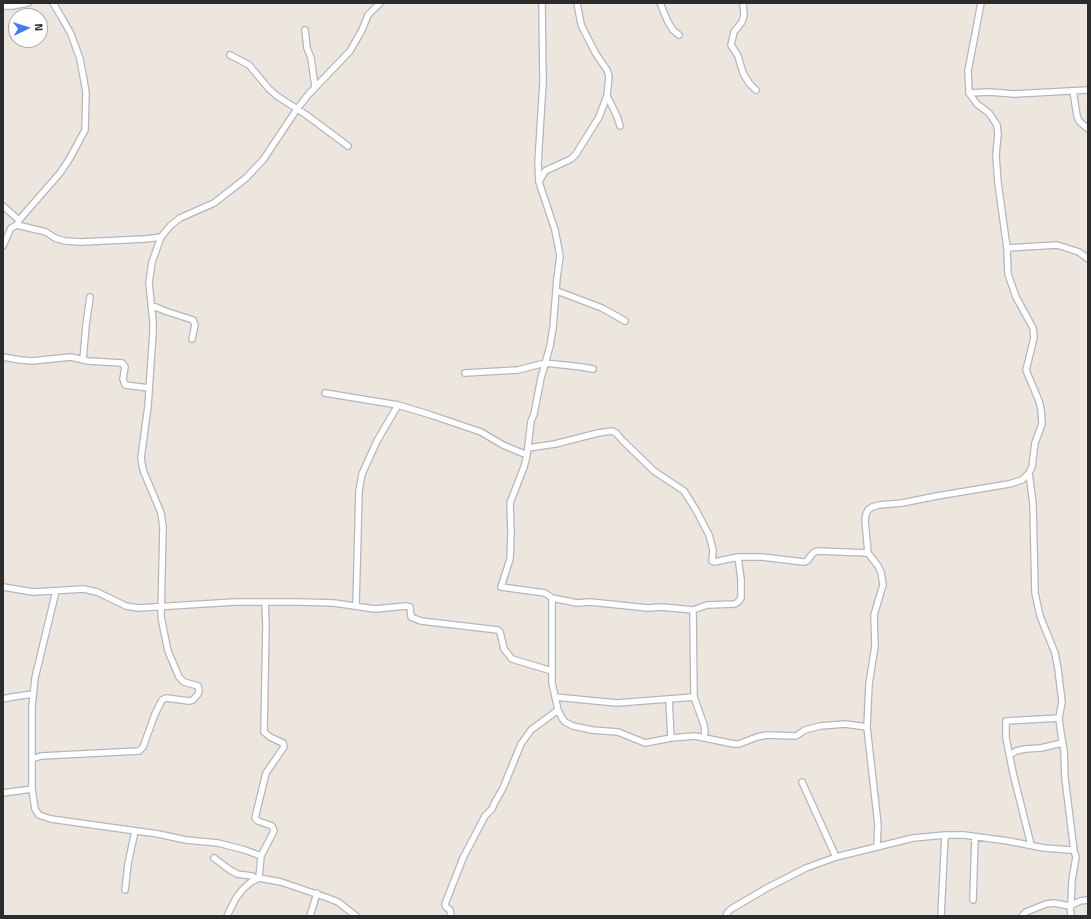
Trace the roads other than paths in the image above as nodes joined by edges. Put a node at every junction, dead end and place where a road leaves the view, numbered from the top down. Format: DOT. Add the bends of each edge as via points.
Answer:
graph roads {
  1 [pos="28,3"];
  2 [pos="52,3"];
  3 [pos="380,3"];
  4 [pos="542,3"];
  5 [pos="577,3"];
  6 [pos="660,3"];
  7 [pos="742,3"];
  8 [pos="981,3"];
  9 [pos="3,6"];
  10 [pos="305,30"];
  11 [pos="679,35"];
  12 [pos="230,55"];
  13 [pos="315,86"];
  14 [pos="756,90"];
  15 [pos="1088,90"];
  16 [pos="1073,91"];
  17 [pos="969,93"];
  18 [pos="607,96"];
  19 [pos="297,109"];
  20 [pos="620,126"];
  21 [pos="1088,129"];
  22 [pos="348,146"];
  23 [pos="539,182"];
  24 [pos="3,206"];
  25 [pos="18,223"];
  26 [pos="160,237"];
  27 [pos="3,246"];
  28 [pos="1007,248"];
  29 [pos="1088,259"];
  30 [pos="557,291"];
  31 [pos="90,297"];
  32 [pos="151,305"];
  33 [pos="625,321"];
  34 [pos="192,339"];
  35 [pos="3,358"];
  36 [pos="83,360"];
  37 [pos="546,363"];
  38 [pos="593,369"];
  39 [pos="466,373"];
  40 [pos="149,388"];
  41 [pos="325,392"];
  42 [pos="398,405"];
  43 [pos="528,448"];
  44 [pos="527,455"];
  45 [pos="1029,473"];
  46 [pos="868,553"];
  47 [pos="738,557"];
  48 [pos="3,587"];
  49 [pos="56,591"];
  50 [pos="552,598"];
  51 [pos="265,602"];
  52 [pos="356,606"];
  53 [pos="161,607"];
  54 [pos="693,610"];
  55 [pos="552,671"];
  56 [pos="33,694"];
  57 [pos="555,697"];
  58 [pos="694,697"];
  59 [pos="3,699"];
  60 [pos="669,699"];
  61 [pos="558,710"];
  62 [pos="1059,718"];
  63 [pos="867,727"];
  64 [pos="704,737"];
  65 [pos="671,738"];
  66 [pos="1062,743"];
  67 [pos="1010,755"];
  68 [pos="32,759"];
  69 [pos="802,782"];
  70 [pos="32,789"];
  71 [pos="3,793"];
  72 [pos="135,831"];
  73 [pos="945,835"];
  74 [pos="975,837"];
  75 [pos="1031,845"];
  76 [pos="877,846"];
  77 [pos="1074,851"];
  78 [pos="261,856"];
  79 [pos="836,857"];
  80 [pos="214,858"];
  81 [pos="258,878"];
  82 [pos="125,890"];
  83 [pos="317,893"];
  84 [pos="973,900"];
  85 [pos="1088,900"];
  86 [pos="1071,905"];
  87 [pos="227,916"];
  88 [pos="310,916"];
  89 [pos="356,916"];
  90 [pos="452,916"];
  91 [pos="726,916"];
  92 [pos="941,916"];
  93 [pos="1022,916"];
  94 [pos="1071,916"];
  1 -- 9 [label="street"];
  2 -- 25 [label="street" via="71,34 80,59 86,92 85,130 60,173"];
  3 -- 13 [label="street" via="368,15 350,51"];
  4 -- 23 [label="street"];
  5 -- 18 [label="street" via="583,29 609,76"];
  6 -- 11 [label="street" via="668,22"];
  7 -- 14 [label="street" via="744,15 734,32 731,45 738,56 743,73"];
  8 -- 17 [label="street" via="968,71"];
  10 -- 13 [label="street"];
  12 -- 19 [label="street" via="246,62 269,89"];
  13 -- 19 [label="street"];
  15 -- 16 [label="street"];
  16 -- 17 [label="street"];
  16 -- 21 [label="street" via="1077,116"];
  17 -- 28 [label="street" via="997,125 998,183"];
  18 -- 20 [label="street"];
  18 -- 23 [label="street" via="599,117 576,154 546,171"];
  19 -- 22 [label="street"];
  19 -- 26 [label="street" via="263,160 246,178 214,203 180,218"];
  23 -- 30 [label="street" via="559,246"];
  24 -- 25 [label="street"];
  25 -- 26 [label="street" via="65,241"];
  25 -- 27 [label="street" via="11,228"];
  26 -- 32 [label="street" via="150,271"];
  28 -- 29 [label="street" via="1057,245 1079,252"];
  28 -- 45 [label="street" via="1011,285 1033,328 1034,338 1026,370 1039,401 1042,424"];
  30 -- 33 [label="street" via="602,308"];
  30 -- 37 [label="street"];
  31 -- 36 [label="street"];
  32 -- 34 [label="street" via="193,320 195,325"];
  32 -- 40 [label="street" via="153,322"];
  35 -- 36 [label="street" via="32,361 71,357"];
  36 -- 40 [label="street" via="122,363 125,367 125,385"];
  37 -- 38 [label="street"];
  37 -- 39 [label="street" via="518,370"];
  37 -- 43 [label="street" via="531,421"];
  40 -- 53 [label="street" via="141,458 143,470 161,513"];
  41 -- 42 [label="street"];
  42 -- 44 [label="street" via="481,432"];
  42 -- 52 [label="street" via="362,474 359,491"];
  43 -- 44 [label="street"];
  43 -- 47 [label="street" via="608,431 616,433 654,471 684,491 709,535 713,550 712,561"];
  44 -- 50 [label="street" via="510,503 510,559 501,587 545,593"];
  45 -- 46 [label="street" via="1015,483 872,507 865,520"];
  45 -- 62 [label="street" via="1033,504 1035,593 1040,616 1057,662 1062,702"];
  46 -- 47 [label="street" via="817,551 804,562"];
  46 -- 63 [label="street" via="878,566 883,585 874,618 875,646 869,684"];
  47 -- 54 [label="street" via="741,598 738,602 707,604"];
  48 -- 49 [label="street" via="33,592"];
  49 -- 53 [label="street" via="84,589 97,592 126,606"];
  49 -- 56 [label="street"];
  50 -- 54 [label="street" via="577,603"];
  50 -- 55 [label="street"];
  51 -- 52 [label="street"];
  51 -- 53 [label="street"];
  51 -- 78 [label="street" via="264,732 283,743 284,747 266,773 255,814 258,821 272,826 274,831"];
  52 -- 55 [label="street" via="375,609 406,606 410,607 411,617 421,621 498,630 504,649 512,659"];
  53 -- 68 [label="street" via="171,658 181,679 198,686 198,694 193,700 162,700 139,751"];
  54 -- 58 [label="street"];
  55 -- 57 [label="street"];
  56 -- 59 [label="street"];
  56 -- 68 [label="street"];
  57 -- 60 [label="street" via="618,703"];
  57 -- 61 [label="street"];
  58 -- 60 [label="street"];
  58 -- 64 [label="street" via="704,725"];
  60 -- 65 [label="street"];
  61 -- 65 [label="street" via="565,722 573,726 618,732 645,743"];
  61 -- 90 [label="street" via="531,730 521,744 503,788 463,858 445,904"];
  62 -- 66 [label="street"];
  62 -- 67 [label="street" via="1006,721"];
  63 -- 64 [label="street" via="845,724 820,726 805,730 796,736 767,735 739,744"];
  63 -- 76 [label="street" via="878,825"];
  64 -- 65 [label="street"];
  66 -- 67 [label="street" via="1016,751"];
  66 -- 77 [label="street"];
  67 -- 75 [label="street"];
  68 -- 70 [label="street"];
  69 -- 79 [label="street"];
  70 -- 71 [label="street"];
  70 -- 72 [label="street" via="35,809 45,818"];
  72 -- 78 [label="street" via="218,843"];
  72 -- 82 [label="street"];
  73 -- 74 [label="street"];
  73 -- 76 [label="street" via="913,838"];
  73 -- 92 [label="street"];
  74 -- 75 [label="street"];
  74 -- 84 [label="street"];
  75 -- 77 [label="street"];
  76 -- 79 [label="street"];
  77 -- 86 [label="street" via="1076,857"];
  78 -- 81 [label="street"];
  79 -- 91 [label="street" via="806,868 767,888 732,909"];
  80 -- 81 [label="street" via="238,874"];
  81 -- 83 [label="street"];
  81 -- 87 [label="street" via="240,893"];
  83 -- 88 [label="street"];
  83 -- 89 [label="street" via="338,902"];
  85 -- 86 [label="street"];
  86 -- 93 [label="street" via="1046,904"];
  86 -- 94 [label="street"];
}
